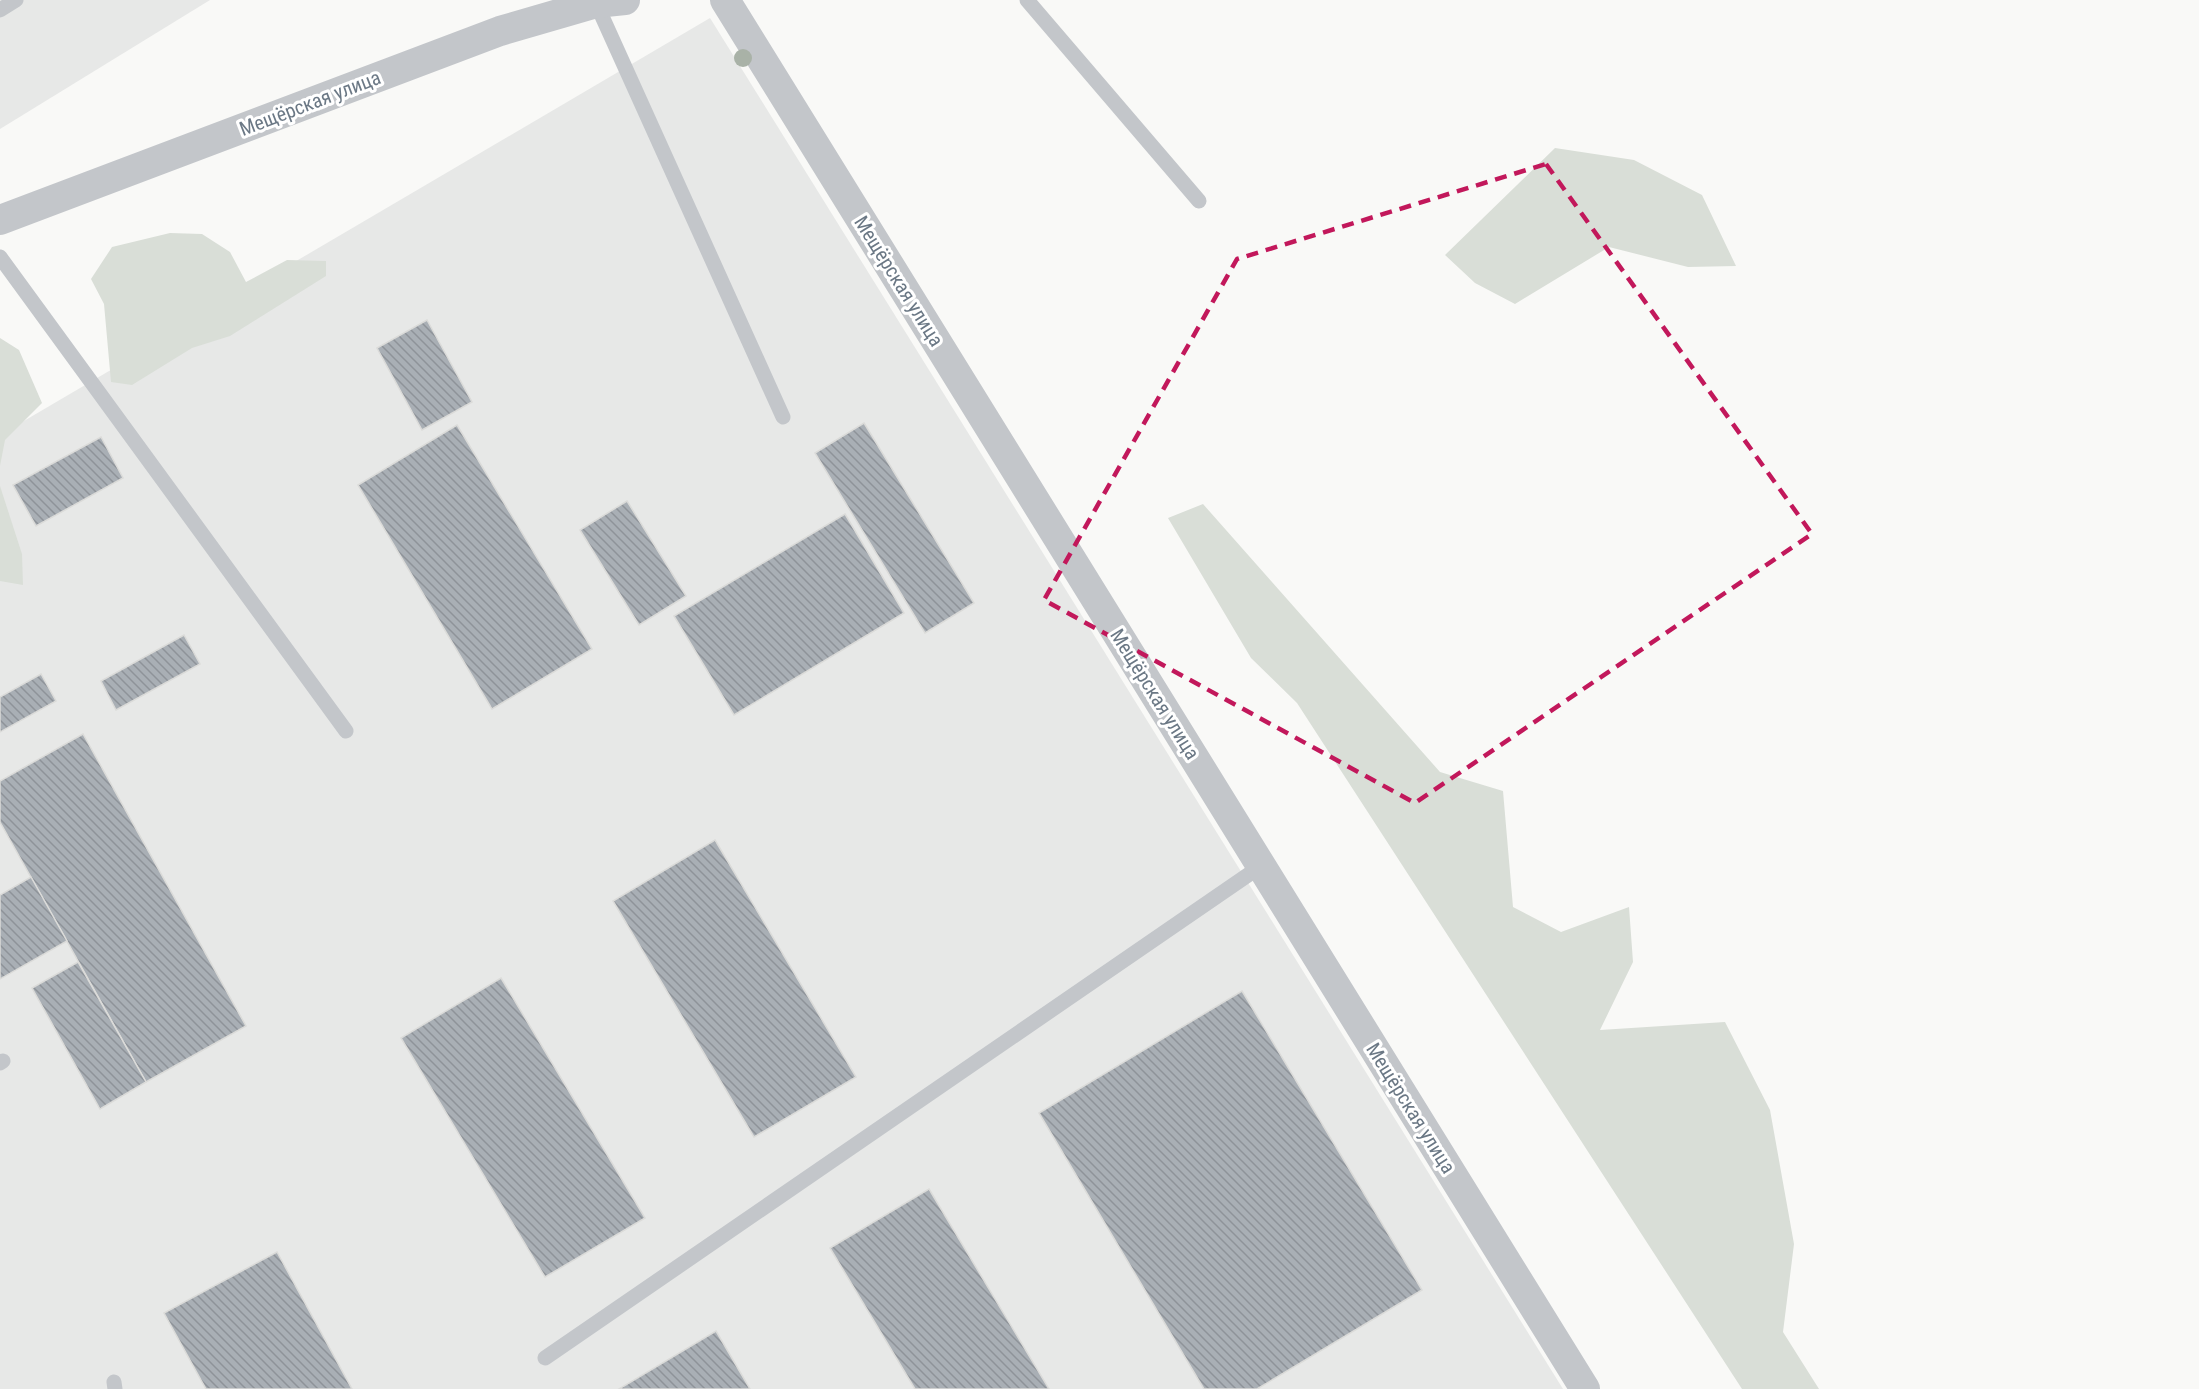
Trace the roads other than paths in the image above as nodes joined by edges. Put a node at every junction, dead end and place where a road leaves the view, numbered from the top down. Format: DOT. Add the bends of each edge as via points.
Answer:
graph roads {
  1 [pos="16,0"];
  2 [pos="725,0"];
  3 [pos="1027,0"];
  4 [pos="610,2"];
  5 [pos="0,10"];
  6 [pos="1199,201"];
  7 [pos="0,220"];
  8 [pos="0,257"];
  9 [pos="783,417"];
  10 [pos="346,731"];
  11 [pos="1262,866"];
  12 [pos="545,1358"];
  13 [pos="1585,1389"];
  1 -- 5 [label="lane"];
  2 -- 11 [label="street, Мещёрская улица"];
  3 -- 6 [label="lane"];
  4 -- 7 [label="street, Мещёрская улица" via="500,31"];
  4 -- 9 [label="lane"];
  8 -- 10 [label="lane"];
  11 -- 12 [label="lane"];
  11 -- 13 [label="street, Мещёрская улица"];
}
